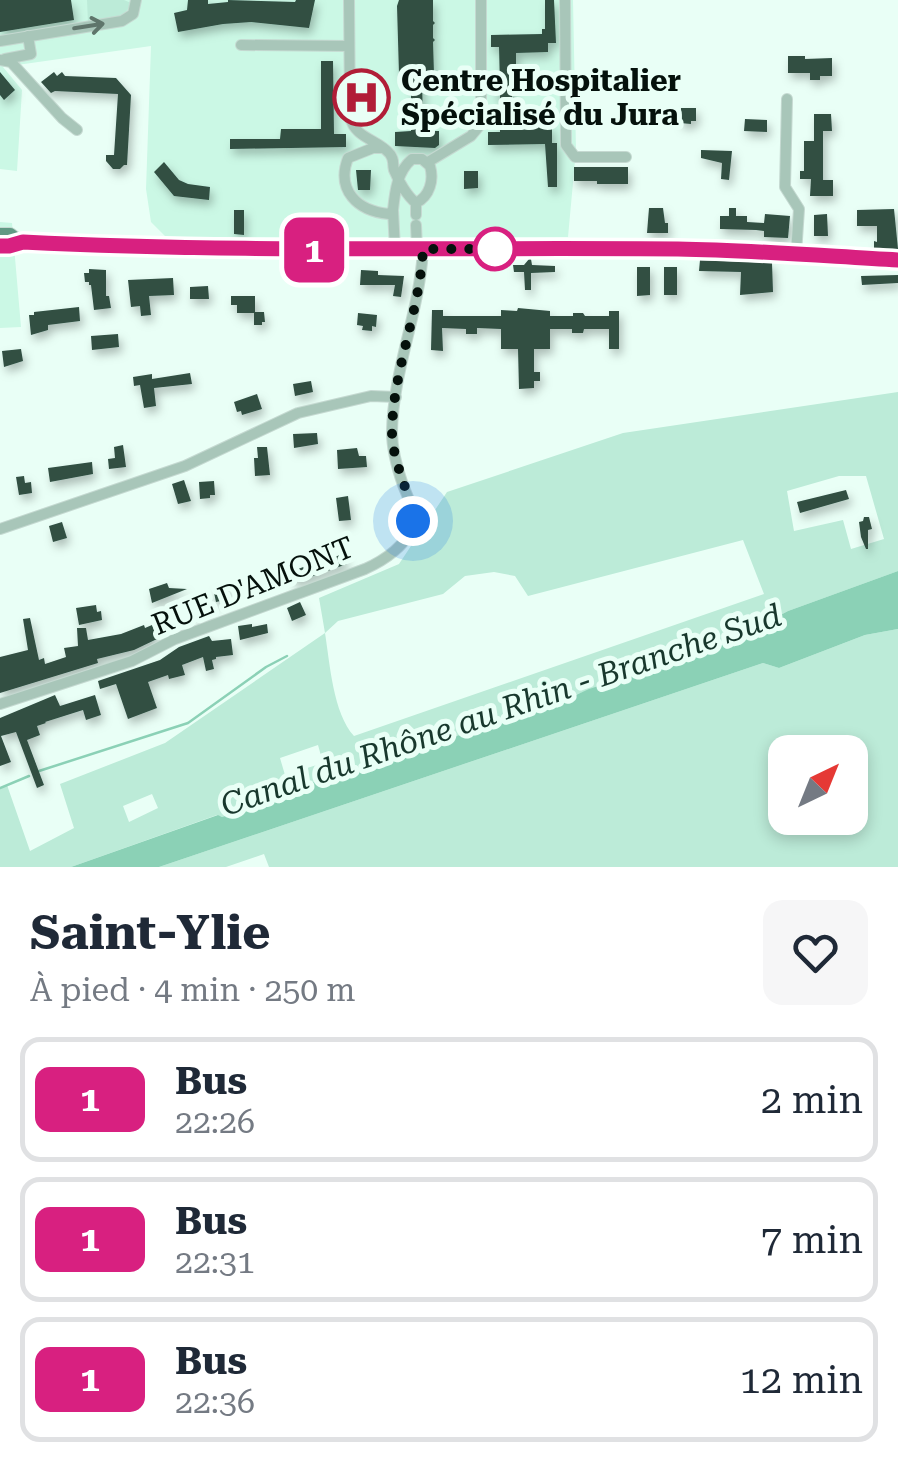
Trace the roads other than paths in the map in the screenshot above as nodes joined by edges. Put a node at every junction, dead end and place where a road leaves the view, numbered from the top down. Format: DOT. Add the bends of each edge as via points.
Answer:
graph roads {
  1 [pos="136,0"];
  2 [pos="349,0"];
  3 [pos="481,0"];
  4 [pos="565,0"];
  5 [pos="28,36"];
  6 [pos="0,41"];
  7 [pos="241,45"];
  8 [pos="349,46"];
  9 [pos="2,60"];
  10 [pos="787,100"];
  11 [pos="77,130"];
  12 [pos="356,130"];
  13 [pos="382,148"];
  14 [pos="626,157"];
  15 [pos="348,158"];
  16 [pos="428,162"];
  17 [pos="399,179"];
  18 [pos="394,210"];
  19 [pos="416,214"];
  20 [pos="0,235"];
  21 [pos="18,242"];
  22 [pos="0,246"];
  23 [pos="395,249"];
  24 [pos="420,249"];
  25 [pos="796,254"];
  26 [pos="898,260"];
  27 [pos="396,397"];
  28 [pos="0,529"];
  29 [pos="0,704"];
  5 -- 1 [label="street, one-way" via="122,21 133,14"];
  2 -- 8 [label="street"];
  3 -- 16 [label="street" via="480,124"];
  4 -- 14 [label="street" via="566,146 575,157"];
  5 -- 6 [label="street"];
  5 -- 9 [label="street" via="31,54"];
  7 -- 8 [label="street"];
  8 -- 12 [label="street"];
  9 -- 11 [label="street" via="16,66"];
  10 -- 25 [label="street" via="786,188 799,209"];
  12 -- 13 [label="street"];
  12 -- 15 [label="street"];
  13 -- 15 [label="street"];
  13 -- 17 [label="street"];
  15 -- 18 [label="street" via="343,178 351,196 372,212"];
  16 -- 17 [label="street" via="412,159"];
  16 -- 19 [label="street" via="432,182"];
  17 -- 18 [label="street"];
  17 -- 19 [label="street"];
  18 -- 23 [label="street"];
  19 -- 24 [label="street, RUE D'AMONT"];
  20 -- 21 [label="main road"];
  21 -- 22 [label="main road"];
  21 -- 23 [label="main road"];
  23 -- 24 [label="main road"];
  24 -- 25 [label="main road"];
  24 -- 27 [label="street, RUE D'AMONT"];
  25 -- 26 [label="main road"];
  27 -- 28 [label="street" via="298,412 185,466"];
  27 -- 29 [label="street, RUE D'AMONT" via="392,441 413,521 388,556 132,661"];
}
